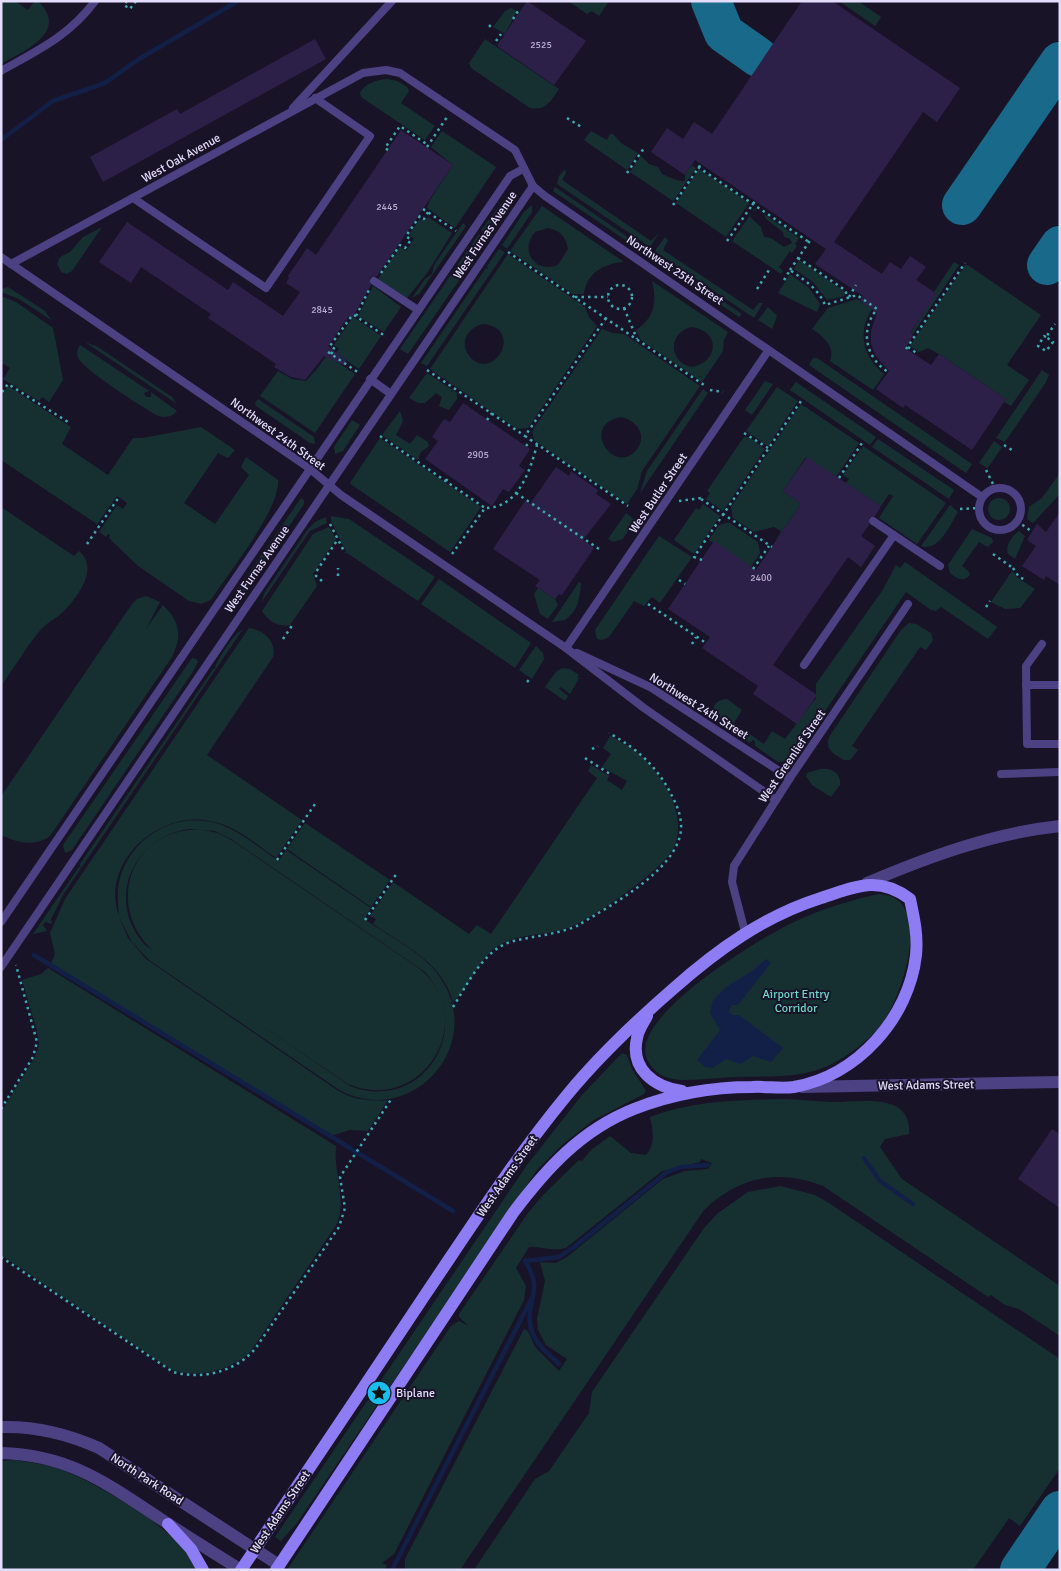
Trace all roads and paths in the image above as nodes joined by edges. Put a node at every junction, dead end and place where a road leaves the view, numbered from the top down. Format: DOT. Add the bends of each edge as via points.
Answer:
graph roads {
  1 [pos="95,1"];
  2 [pos="127,1"];
  3 [pos="136,1"];
  4 [pos="392,1"];
  5 [pos="520,8"];
  6 [pos="513,19"];
  7 [pos="489,26"];
  8 [pos="492,28"];
  9 [pos="501,34"];
  10 [pos="496,41"];
  11 [pos="1,71"];
  12 [pos="363,72"];
  13 [pos="315,98"];
  14 [pos="289,113"];
  15 [pos="449,116"];
  16 [pos="567,118"];
  17 [pos="583,128"];
  18 [pos="644,148"];
  19 [pos="388,150"];
  20 [pos="701,164"];
  21 [pos="698,167"];
  22 [pos="523,169"];
  23 [pos="627,173"];
  24 [pos="533,186"];
  25 [pos="133,198"];
  26 [pos="754,202"];
  27 [pos="673,204"];
  28 [pos="423,209"];
  29 [pos="428,212"];
  30 [pos="456,231"];
  31 [pos="727,241"];
  32 [pos="508,252"];
  33 [pos="1,257"];
  34 [pos="798,258"];
  35 [pos="964,263"];
  36 [pos="11,264"];
  37 [pos="769,270"];
  38 [pos="790,270"];
  39 [pos="784,280"];
  40 [pos="374,281"];
  41 [pos="856,285"];
  42 [pos="757,289"];
  43 [pos="575,297"];
  44 [pos="608,297"];
  45 [pos="848,298"];
  46 [pos="624,308"];
  47 [pos="418,310"];
  48 [pos="354,316"];
  49 [pos="606,318"];
  50 [pos="1055,324"];
  51 [pos="385,336"];
  52 [pos="1046,337"];
  53 [pos="637,339"];
  54 [pos="768,351"];
  55 [pos="918,354"];
  56 [pos="427,370"];
  57 [pos="888,372"];
  58 [pos="359,373"];
  59 [pos="370,380"];
  60 [pos="704,385"];
  61 [pos="710,390"];
  62 [pos="2,392"];
  63 [pos="723,392"];
  64 [pos="391,394"];
  65 [pos="801,401"];
  66 [pos="492,413"];
  67 [pos="487,420"];
  68 [pos="68,422"];
  69 [pos="744,433"];
  70 [pos="380,436"];
  71 [pos="525,436"];
  72 [pos="531,440"];
  73 [pos="862,443"];
  74 [pos="537,445"];
  75 [pos="1004,445"];
  76 [pos="526,446"];
  77 [pos="768,448"];
  78 [pos="1014,452"];
  79 [pos="309,468"];
  80 [pos="986,470"];
  81 [pos="449,476"];
  82 [pos="839,478"];
  83 [pos="446,481"];
  84 [pos="328,485"];
  85 [pos="995,488"];
  86 [pos="516,492"];
  87 [pos="119,497"];
  88 [pos="982,497"];
  89 [pos="683,500"];
  90 [pos="628,506"];
  91 [pos="485,508"];
  92 [pos="978,508"];
  93 [pos="960,509"];
  94 [pos="724,514"];
  95 [pos="873,521"];
  96 [pos="1017,521"];
  97 [pos="330,524"];
  98 [pos="1031,531"];
  99 [pos="894,535"];
  100 [pos="338,539"];
  101 [pos="87,544"];
  102 [pos="599,549"];
  103 [pos="345,554"];
  104 [pos="452,554"];
  105 [pos="993,554"];
  106 [pos="702,560"];
  107 [pos="940,566"];
  108 [pos="338,568"];
  109 [pos="753,569"];
  110 [pos="338,576"];
  111 [pos="678,580"];
  112 [pos="1026,580"];
  113 [pos="322,581"];
  114 [pos="684,584"];
  115 [pos="990,601"];
  116 [pos="648,604"];
  117 [pos="908,604"];
  118 [pos="986,608"];
  119 [pos="293,624"];
  120 [pos="696,636"];
  121 [pos="283,639"];
  122 [pos="706,643"];
  123 [pos="692,644"];
  124 [pos="1042,644"];
  125 [pos="566,648"];
  126 [pos="804,665"];
  127 [pos="1026,685"];
  128 [pos="1060,685"];
  129 [pos="609,734"];
  130 [pos="1060,744"];
  131 [pos="598,746"];
  132 [pos="592,749"];
  133 [pos="585,758"];
  134 [pos="1060,772"];
  135 [pos="610,774"];
  136 [pos="1001,774"];
  137 [pos="790,778"];
  138 [pos="776,800"];
  139 [pos="315,804"];
  140 [pos="1060,826"];
  141 [pos="277,860"];
  142 [pos="397,873"];
  143 [pos="866,883"];
  144 [pos="365,920"];
  145 [pos="1,922"];
  146 [pos="745,932"];
  147 [pos="15,961"];
  148 [pos="1,967"];
  149 [pos="453,1008"];
  150 [pos="650,1009"];
  151 [pos="1060,1082"];
  152 [pos="792,1087"];
  153 [pos="687,1092"];
  154 [pos="392,1098"];
  155 [pos="1,1109"];
  156 [pos="1,1257"];
  157 [pos="1,1427"];
  158 [pos="1,1453"];
  159 [pos="168,1524"];
  160 [pos="255,1550"];
  161 [pos="278,1568"];
  162 [pos="203,1570"];
  163 [pos="241,1570"];
  1 -- 11 [label="lane" via="66,32"];
  2 -- 3 [label="path" via="124,5 130,10"];
  4 -- 14 [label="lane"];
  5 -- 6 [label="path"];
  7 -- 8 [label="path"];
  9 -- 10 [label="path"];
  12 -- 13 [label="lane, West Oak Avenue"];
  12 -- 22 [label="lane, Northwest 25th Street" via="386,70 416,82 515,150"];
  13 -- 14 [label="lane, West Oak Avenue"];
  13 -- 25 [label="lane" via="370,136 266,288"];
  14 -- 25 [label="lane, West Oak Avenue"];
  15 -- 19 [label="path" via="427,146 400,126 385,148"];
  16 -- 17 [label="path"];
  18 -- 23 [label="path"];
  20 -- 21 [label="path"];
  21 -- 26 [label="path"];
  21 -- 27 [label="path"];
  22 -- 24 [label="lane, Northwest 25th Street"];
  22 -- 47 [label="lane, West Furnas Avenue" via="510,176"];
  24 -- 54 [label="lane, Northwest 25th Street" via="734,324"];
  24 -- 64 [label="lane, West Furnas Avenue"];
  25 -- 36 [label="lane, West Oak Avenue"];
  26 -- 31 [label="path"];
  26 -- 34 [label="path" via="810,240"];
  28 -- 29 [label="path"];
  29 -- 30 [label="path"];
  29 -- 40 [label="path" via="424,219 420,216 406,236 411,240 405,248 400,245"];
  32 -- 43 [label="path"];
  33 -- 36 [label="lane, Northwest 24th Street"];
  34 -- 38 [label="path"];
  34 -- 45 [label="path" via="845,290"];
  35 -- 55 [label="path" via="907,348"];
  36 -- 79 [label="lane, Northwest 24th Street" via="153,358"];
  37 -- 42 [label="path"];
  38 -- 39 [label="path"];
  38 -- 45 [label="path" via="814,287 825,305"];
  40 -- 47 [label="lane"];
  40 -- 48 [label="path"];
  41 -- 45 [label="path"];
  43 -- 44 [label="path"];
  43 -- 49 [label="path"];
  44 -- 46 [label="path" via="613,307"];
  44 -- 46 [label="path" via="616,286 626,288 632,297"];
  45 -- 57 [label="path" via="857,295 877,308 867,326 867,343 872,356"];
  46 -- 53 [label="path"];
  47 -- 59 [label="lane, West Furnas Avenue"];
  48 -- 51 [label="path"];
  48 -- 58 [label="path" via="330,346 335,349 330,353"];
  49 -- 53 [label="path"];
  49 -- 71 [label="path"];
  50 -- 52 [label="path"];
  52 -- 52 [label="path" via="1052,342 1046,351 1038,346"];
  53 -- 60 [label="path"];
  54 -- 88 [label="lane, Northwest 25th Street"];
  54 -- 125 [label="lane, West Butler Street"];
  56 -- 66 [label="path"];
  59 -- 64 [label="lane"];
  59 -- 79 [label="lane, West Furnas Avenue"];
  61 -- 63 [label="path"];
  62 -- 68 [label="path" via="8,384"];
  64 -- 84 [label="lane, West Furnas Avenue"];
  65 -- 77 [label="path"];
  66 -- 67 [label="path"];
  66 -- 71 [label="path"];
  69 -- 77 [label="path"];
  70 -- 83 [label="path"];
  71 -- 72 [label="path"];
  72 -- 74 [label="path"];
  72 -- 76 [label="path"];
  73 -- 82 [label="path"];
  74 -- 86 [label="path" via="530,473"];
  74 -- 90 [label="path"];
  75 -- 78 [label="path"];
  77 -- 94 [label="path"];
  79 -- 84 [label="lane, Northwest 24th Street"];
  79 -- 145 [label="lane, West Furnas Avenue"];
  80 -- 85 [label="path"];
  81 -- 83 [label="path"];
  83 -- 91 [label="path"];
  84 -- 125 [label="lane, Northwest 24th Street"];
  84 -- 148 [label="lane, West Furnas Avenue"];
  85 -- 88 [label="lane"];
  85 -- 96 [label="lane" via="1009,489 1019,499 1021,512"];
  86 -- 91 [label="path" via="512,498"];
  86 -- 102 [label="path"];
  87 -- 101 [label="path"];
  88 -- 92 [label="lane"];
  89 -- 94 [label="path" via="701,498"];
  91 -- 104 [label="path"];
  92 -- 93 [label="path"];
  92 -- 96 [label="lane" via="982,521 992,529 1006,530"];
  94 -- 106 [label="path" via="694,557"];
  94 -- 109 [label="path" via="770,546"];
  95 -- 99 [label="lane"];
  96 -- 98 [label="path"];
  97 -- 100 [label="path"];
  99 -- 107 [label="lane"];
  99 -- 126 [label="lane"];
  100 -- 103 [label="path"];
  100 -- 113 [label="path" via="316,572"];
  105 -- 112 [label="path"];
  108 -- 110 [label="path"];
  111 -- 114 [label="path"];
  115 -- 118 [label="path"];
  116 -- 120 [label="path"];
  117 -- 137 [label="lane, West Greenlief Street"];
  119 -- 121 [label="path"];
  120 -- 122 [label="path"];
  120 -- 123 [label="path"];
  124 -- 127 [label="lane" via="1026,666"];
  125 -- 137 [label="lane, Northwest 24th Street" via="650,687"];
  125 -- 138 [label="lane, Northwest 24th Street" via="644,708"];
  127 -- 128 [label="lane"];
  127 -- 130 [label="lane" via="1027,744"];
  129 -- 149 [label="path" via="633,746 669,790 681,821 680,837 673,853 657,871 577,926 496,949 486,958"];
  131 -- 132 [label="path"];
  133 -- 135 [label="path"];
  134 -- 136 [label="lane"];
  137 -- 138 [label="lane, West Greenlief Street"];
  138 -- 146 [label="lane, West Greenlief Street" via="734,866 732,882"];
  139 -- 141 [label="path"];
  140 -- 143 [label="street, West Adams Street" via="1016,832 965,846"];
  142 -- 144 [label="path"];
  143 -- 146 [label="main road, West Adams Street" via="804,904"];
  143 -- 152 [label="main road, West Adams Street" via="890,886 910,899 917,930 916,955 902,1004 890,1023 854,1060 832,1074"];
  146 -- 150 [label="main road, West Adams Street"];
  147 -- 155 [label="path" via="37,1042 33,1057"];
  150 -- 153 [label="main road" via="637,1037 638,1064 656,1084 665,1089"];
  150 -- 160 [label="main road, West Adams Street" via="607,1050 535,1135"];
  151 -- 152 [label="street, West Adams Street"];
  152 -- 153 [label="main road, West Adams Street" via="752,1086"];
  153 -- 161 [label="main road, West Adams Street" via="603,1123 550,1166 513,1213"];
  154 -- 156 [label="path" via="340,1176 345,1208 339,1227 255,1349 234,1367 196,1375 173,1372"];
  157 -- 160 [label="street, North Park Road" via="41,1430 99,1448"];
  158 -- 159 [label="street, North Park Road" via="59,1461 82,1470"];
  159 -- 162 [label="main road" via="191,1549"];
  159 -- 163 [label="street, North Park Road"];
  160 -- 161 [label="street, North Park Road"];
  160 -- 163 [label="main road, West Adams Street"];
}
